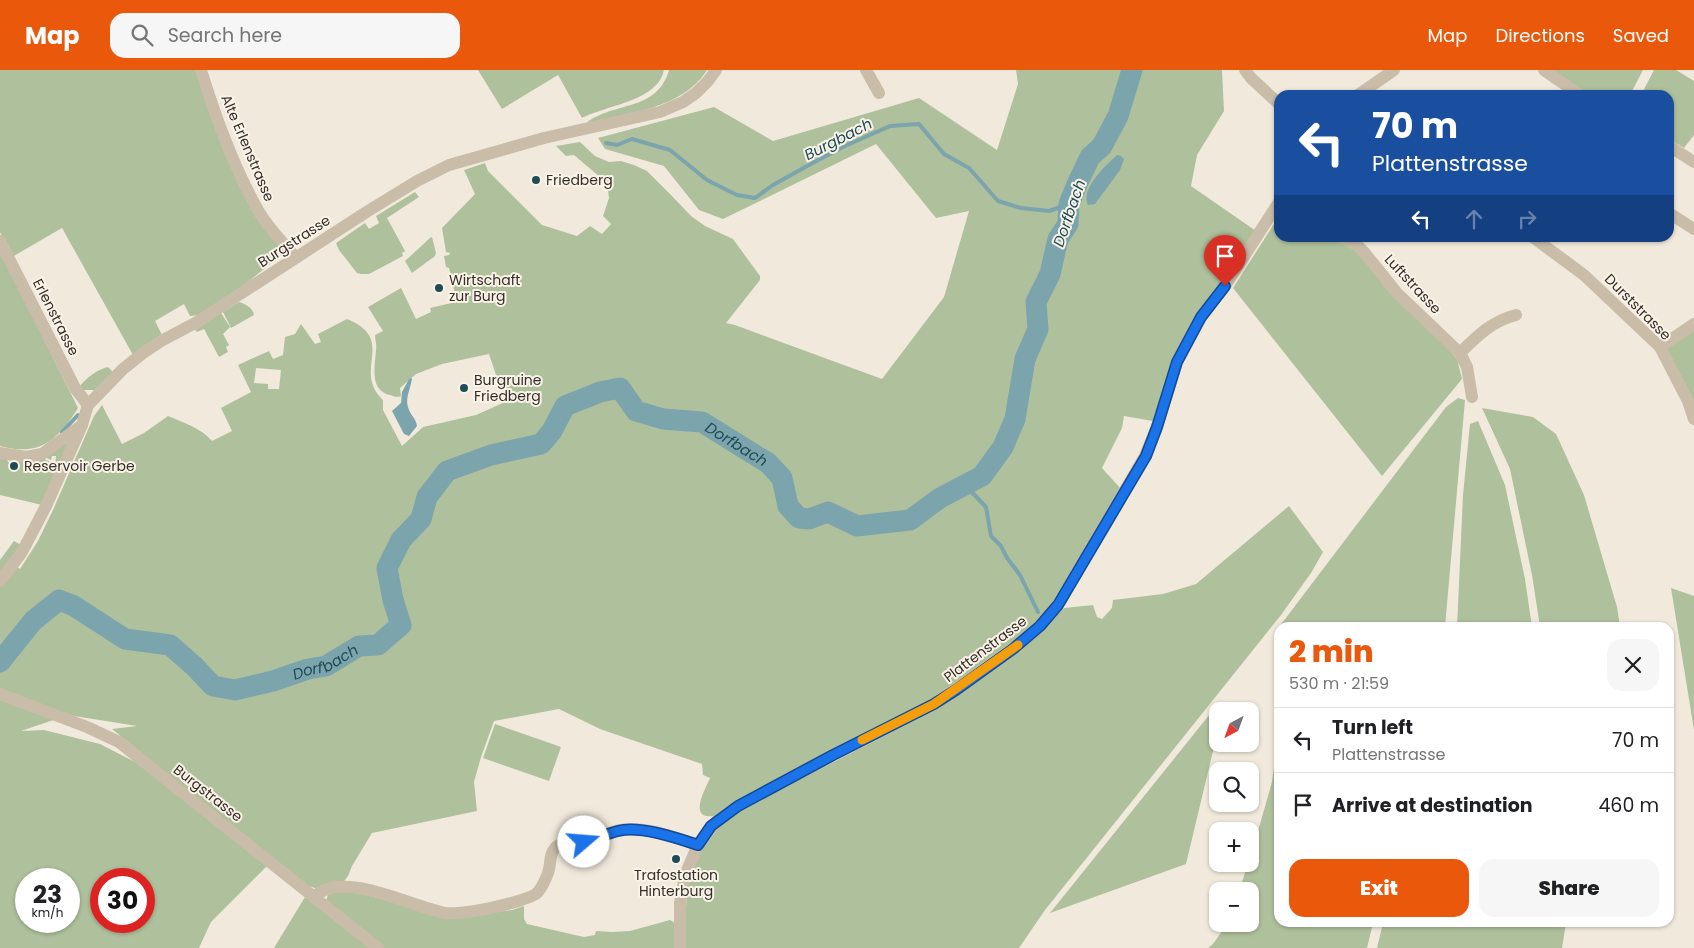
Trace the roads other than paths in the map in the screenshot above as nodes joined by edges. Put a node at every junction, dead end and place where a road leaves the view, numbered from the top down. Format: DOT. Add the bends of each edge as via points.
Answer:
graph roads {
  1 [pos="201,70"];
  2 [pos="716,70"];
  3 [pos="866,70"];
  4 [pos="1245,70"];
  5 [pos="1394,70"];
  6 [pos="1544,70"];
  7 [pos="1365,90"];
  8 [pos="1573,90"];
  9 [pos="879,93"];
  10 [pos="1274,100"];
  11 [pos="1674,149"];
  12 [pos="1694,162"];
  13 [pos="1274,210"];
  14 [pos="1674,216"];
  15 [pos="1694,229"];
  16 [pos="0,241"];
  17 [pos="1362,242"];
  18 [pos="1539,242"];
  19 [pos="295,258"];
  20 [pos="1516,315"];
  21 [pos="1694,324"];
  22 [pos="1660,347"];
  23 [pos="1460,353"];
  24 [pos="1472,397"];
  25 [pos="88,405"];
  26 [pos="1694,419"];
  27 [pos="82,425"];
  28 [pos="0,453"];
  29 [pos="0,581"];
  30 [pos="0,694"];
  31 [pos="698,845"];
  32 [pos="314,896"];
  33 [pos="378,948"];
  34 [pos="680,948"];
  1 -- 19 [label="street, Alte Erlenstrasse" via="235,162 256,205"];
  2 -- 19 [label="street, Burgstrasse" via="696,93 660,112 544,138 449,165 417,181"];
  3 -- 9 [label="street"];
  4 -- 10 [label="street"];
  5 -- 7 [label="street"];
  6 -- 8 [label="street"];
  11 -- 12 [label="street"];
  13 -- 31 [label="street, Plattenstrasse" via="1201,317 1177,362 1146,456 1058,605 1040,626 1013,649 934,704 738,806 711,826"];
  14 -- 15 [label="street"];
  16 -- 25 [label="street, Erlenstrasse" via="75,388"];
  17 -- 23 [label="street, Luftstrasse" via="1398,292"];
  18 -- 22 [label="street, Durststrasse" via="1584,275"];
  19 -- 25 [label="street, Burgstrasse" via="143,353"];
  20 -- 23 [label="street" via="1490,326"];
  21 -- 22 [label="street"];
  22 -- 26 [label="street, Durststrasse"];
  23 -- 24 [label="street" via="1467,367"];
  25 -- 27 [label="street, Burgstrasse"];
  27 -- 28 [label="street" via="42,454 26,457"];
  27 -- 29 [label="street, Burgstrasse" via="46,506 14,563"];
  30 -- 32 [label="street, Burgstrasse" via="119,742"];
  31 -- 32 [label="street" via="629,830 618,830 584,842 562,844 552,853 544,884 536,894 476,911 447,913 350,888 328,888"];
  31 -- 34 [label="street, Plattenstrasse" via="682,892"];
  32 -- 33 [label="street, Burgstrasse"];
}
